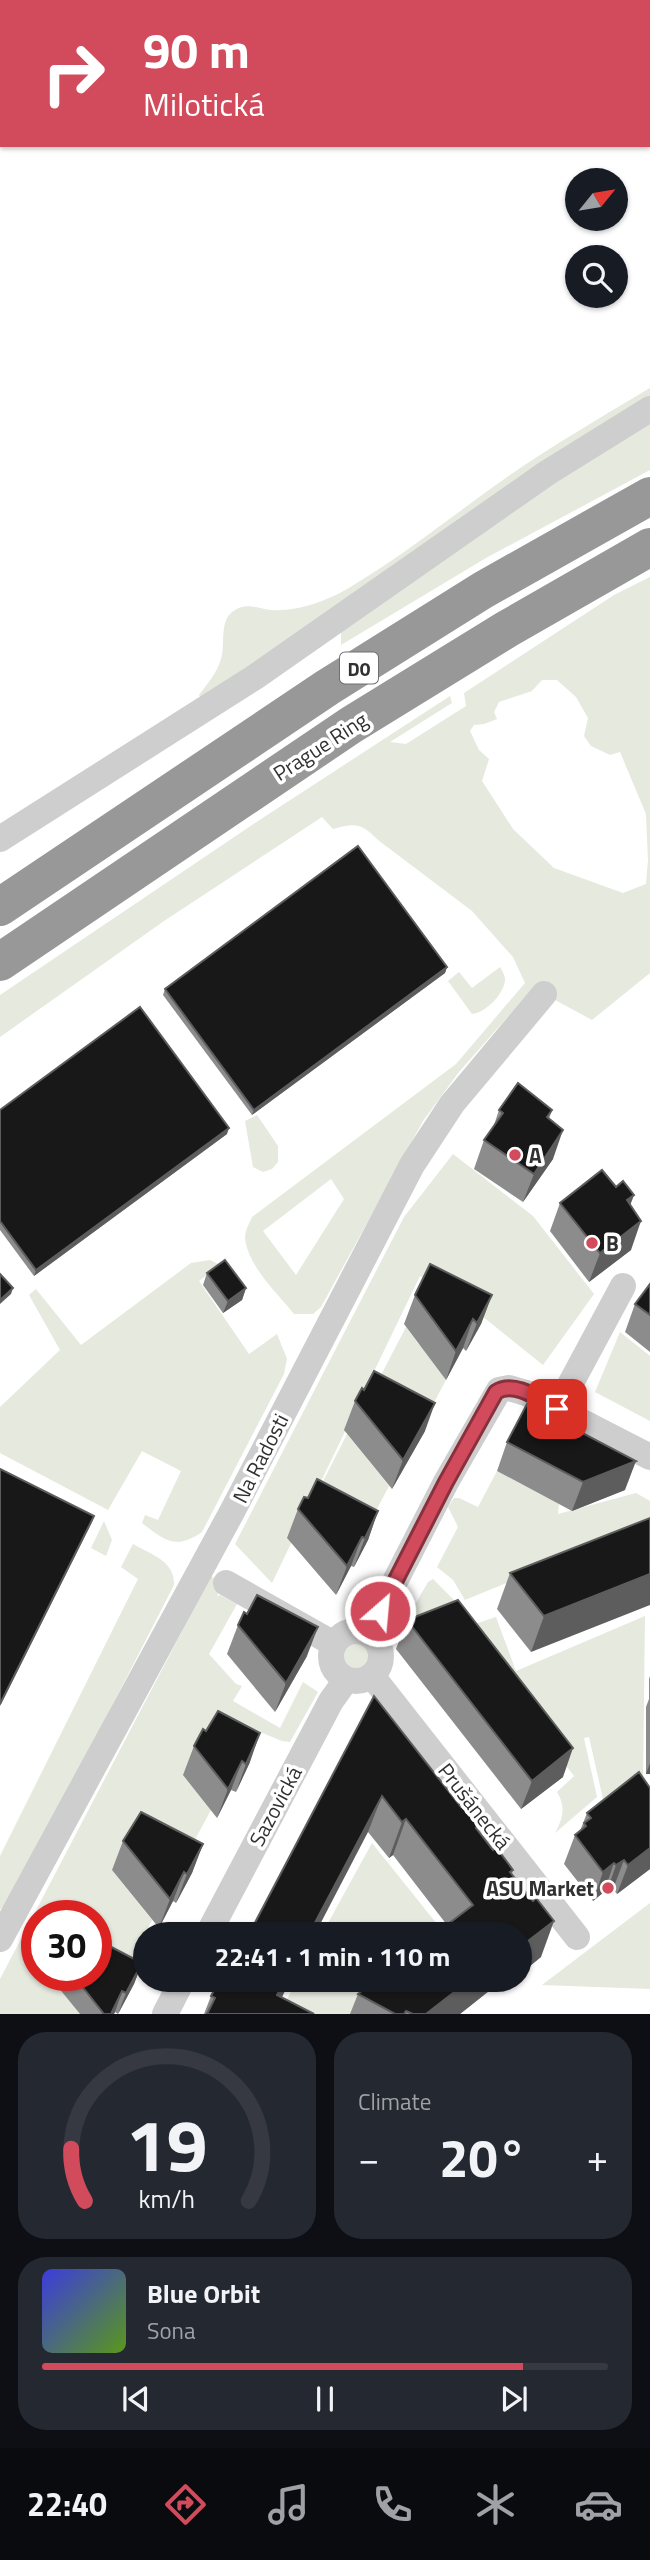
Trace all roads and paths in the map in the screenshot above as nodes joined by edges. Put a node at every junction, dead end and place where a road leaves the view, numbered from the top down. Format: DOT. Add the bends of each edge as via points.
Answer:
graph roads {
  1 [pos="650,409"];
  2 [pos="650,496"];
  3 [pos="650,547"];
  4 [pos="0,839"];
  5 [pos="0,906"];
  6 [pos="0,962"];
  7 [pos="544,994"];
  8 [pos="623,1286"];
  9 [pos="557,1409"];
  10 [pos="650,1457"];
  11 [pos="226,1583"];
  12 [pos="369,1634"];
  13 [pos="334,1644"];
  14 [pos="359,1678"];
  15 [pos="214,1922"];
  16 [pos="577,1937"];
  17 [pos="0,1939"];
  18 [pos="176,1992"];
  19 [pos="165,2014"];
  1 -- 4 [label="street" via="547,473 255,677"];
  2 -- 5 [label="highway, D0" via="506,577 339,680"];
  3 -- 6 [label="highway, Prague Ring / D0" via="351,725"];
  7 -- 17 [label="street, Na Radosti" via="452,1104 412,1165 233,1510"];
  8 -- 9 [label="street"];
  9 -- 10 [label="street"];
  9 -- 12 [label="street" via="513,1388 496,1392"];
  11 -- 13 [label="street"];
  12 -- 13 [label="street" via="353,1631"];
  12 -- 14 [label="street, Sazovická" via="381,1655 377,1671"];
  13 -- 14 [label="street" via="334,1668"];
  14 -- 15 [label="street, Sazovická" via="331,1701"];
  14 -- 16 [label="street, Prušánecká"];
  18 -- 19 [label="street"];
}
